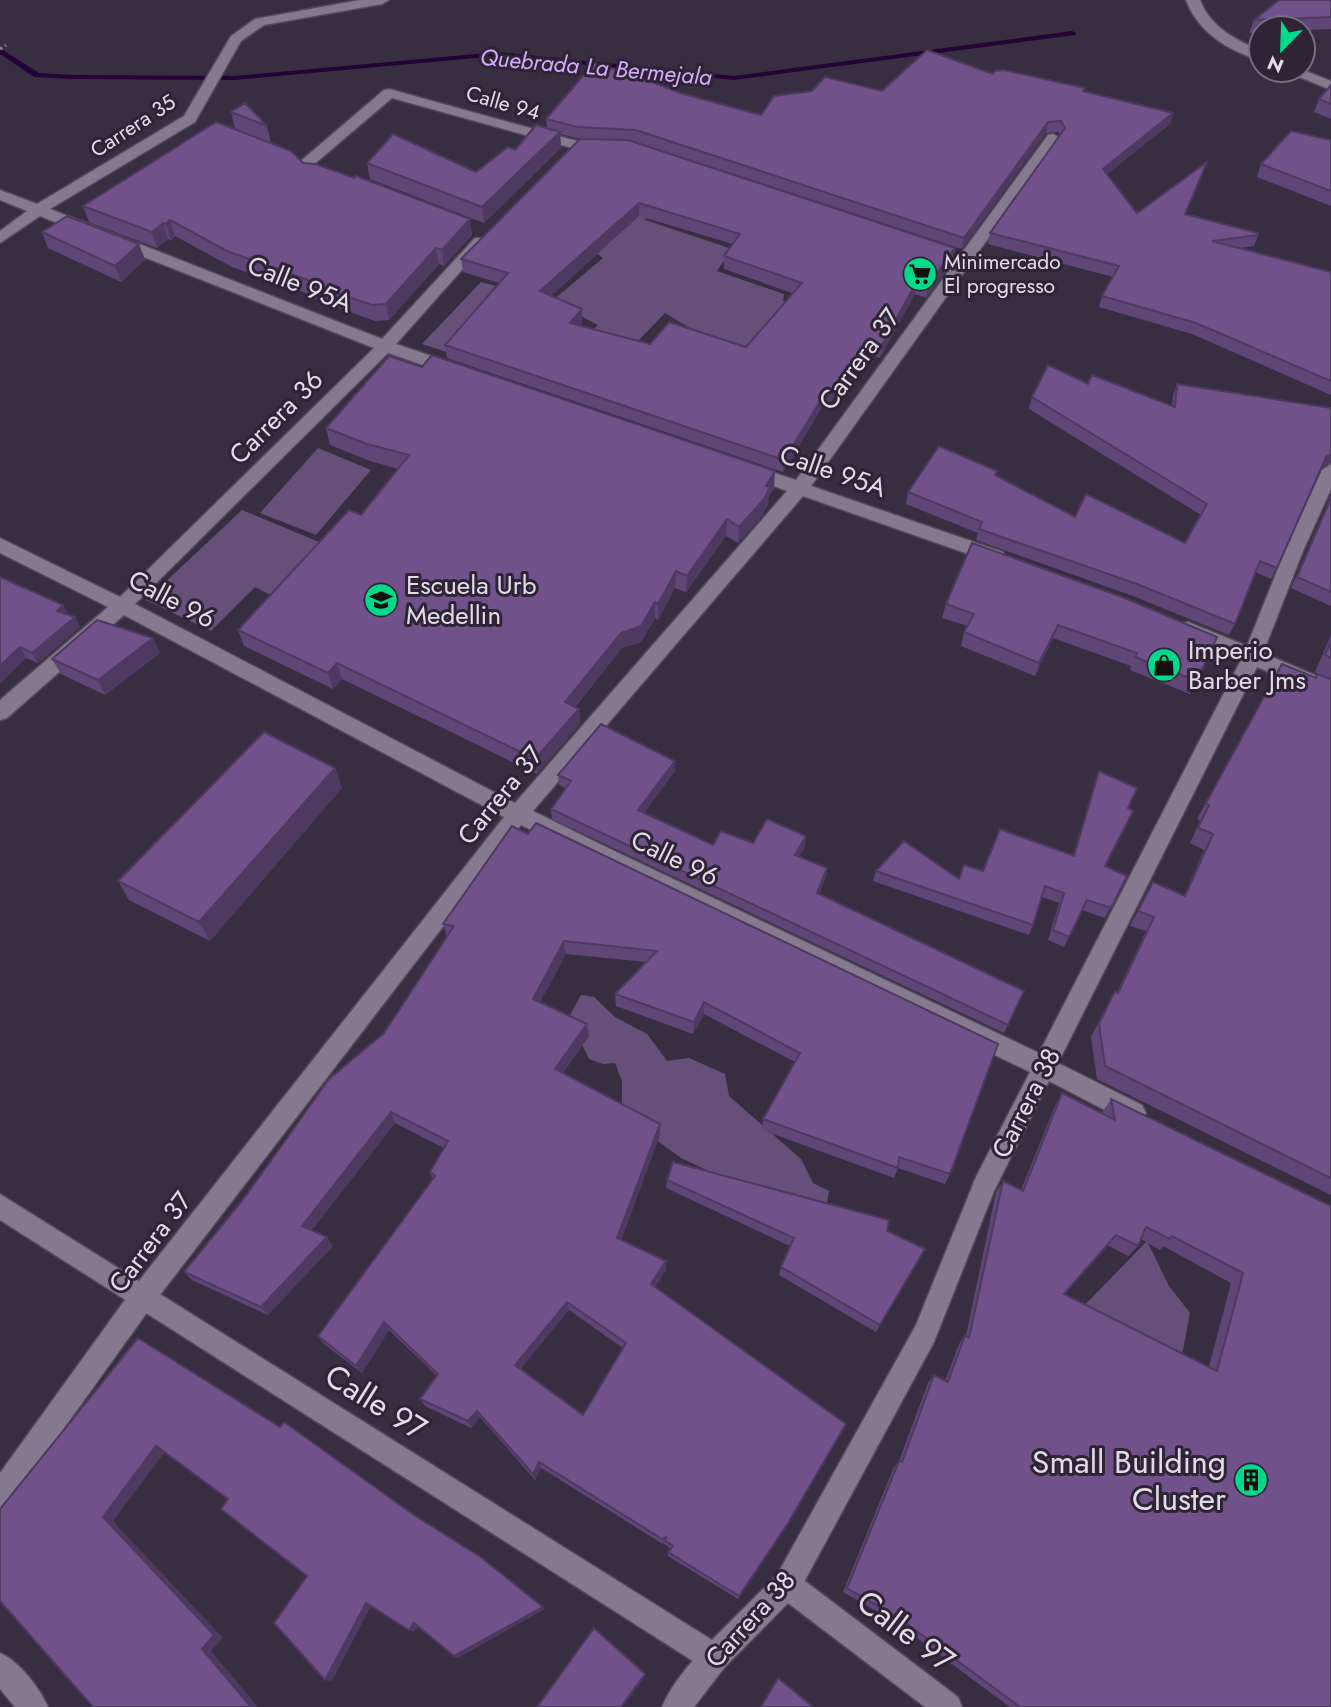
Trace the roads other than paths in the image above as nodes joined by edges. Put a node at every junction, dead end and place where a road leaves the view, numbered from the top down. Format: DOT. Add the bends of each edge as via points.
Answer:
graph roads {
  1 [pos="382,0"];
  2 [pos="1194,0"];
  3 [pos="1247,50"];
  4 [pos="190,119"];
  5 [pos="209,126"];
  6 [pos="1053,138"];
  7 [pos="617,147"];
  8 [pos="307,163"];
  9 [pos="0,195"];
  10 [pos="39,209"];
  11 [pos="481,231"];
  12 [pos="0,238"];
  13 [pos="385,346"];
  14 [pos="476,377"];
  15 [pos="736,466"];
  16 [pos="1331,470"];
  17 [pos="800,488"];
  18 [pos="0,545"];
  19 [pos="1010,562"];
  20 [pos="124,604"];
  21 [pos="1176,624"];
  22 [pos="1252,657"];
  23 [pos="1331,690"];
  24 [pos="0,712"];
  25 [pos="518,814"];
  26 [pos="1044,1067"];
  27 [pos="1149,1121"];
  28 [pos="0,1206"];
  29 [pos="144,1295"];
  30 [pos="0,1496"];
  31 [pos="787,1585"];
  32 [pos="714,1658"];
  33 [pos="0,1667"];
  34 [pos="34,1707"];
  35 [pos="676,1707"];
  36 [pos="948,1707"];
  1 -- 4 [label="street, Carrera 35" via="260,22 236,39"];
  2 -- 3 [label="street" via="1201,20 1222,38"];
  4 -- 5 [label="street"];
  4 -- 10 [label="street, Carrera 35"];
  6 -- 17 [label="street, Carrera 37" via="960,256"];
  7 -- 8 [label="street, Calle 94" via="571,150 389,93"];
  9 -- 10 [label="street, Calle 95A"];
  10 -- 12 [label="street, Carrera 35"];
  10 -- 13 [label="street, Calle 95A"];
  11 -- 13 [label="street, Carrera 36"];
  13 -- 14 [label="street, Calle 95A"];
  13 -- 20 [label="street, Carrera 36"];
  15 -- 17 [label="street, Calle 95A"];
  16 -- 22 [label="street, Carrera 38"];
  17 -- 19 [label="street, Calle 95A"];
  17 -- 25 [label="street, Carrera 37"];
  18 -- 20 [label="street, Calle 96"];
  20 -- 24 [label="street, Carrera 36"];
  20 -- 25 [label="street, Calle 96"];
  21 -- 22 [label="street"];
  22 -- 23 [label="street"];
  22 -- 26 [label="street, Carrera 38"];
  25 -- 26 [label="street, Calle 96"];
  25 -- 29 [label="street, Carrera 37"];
  26 -- 27 [label="street, Calle 96"];
  26 -- 31 [label="street, Carrera 38" via="984,1185 925,1333"];
  28 -- 29 [label="street, Calle 97"];
  29 -- 30 [label="street, Carrera 37"];
  29 -- 32 [label="street, Calle 97"];
  31 -- 32 [label="street, Carrera 38"];
  31 -- 36 [label="street, Calle 97"];
  32 -- 35 [label="street, Carrera 38"];
  33 -- 34 [label="street"];
}
